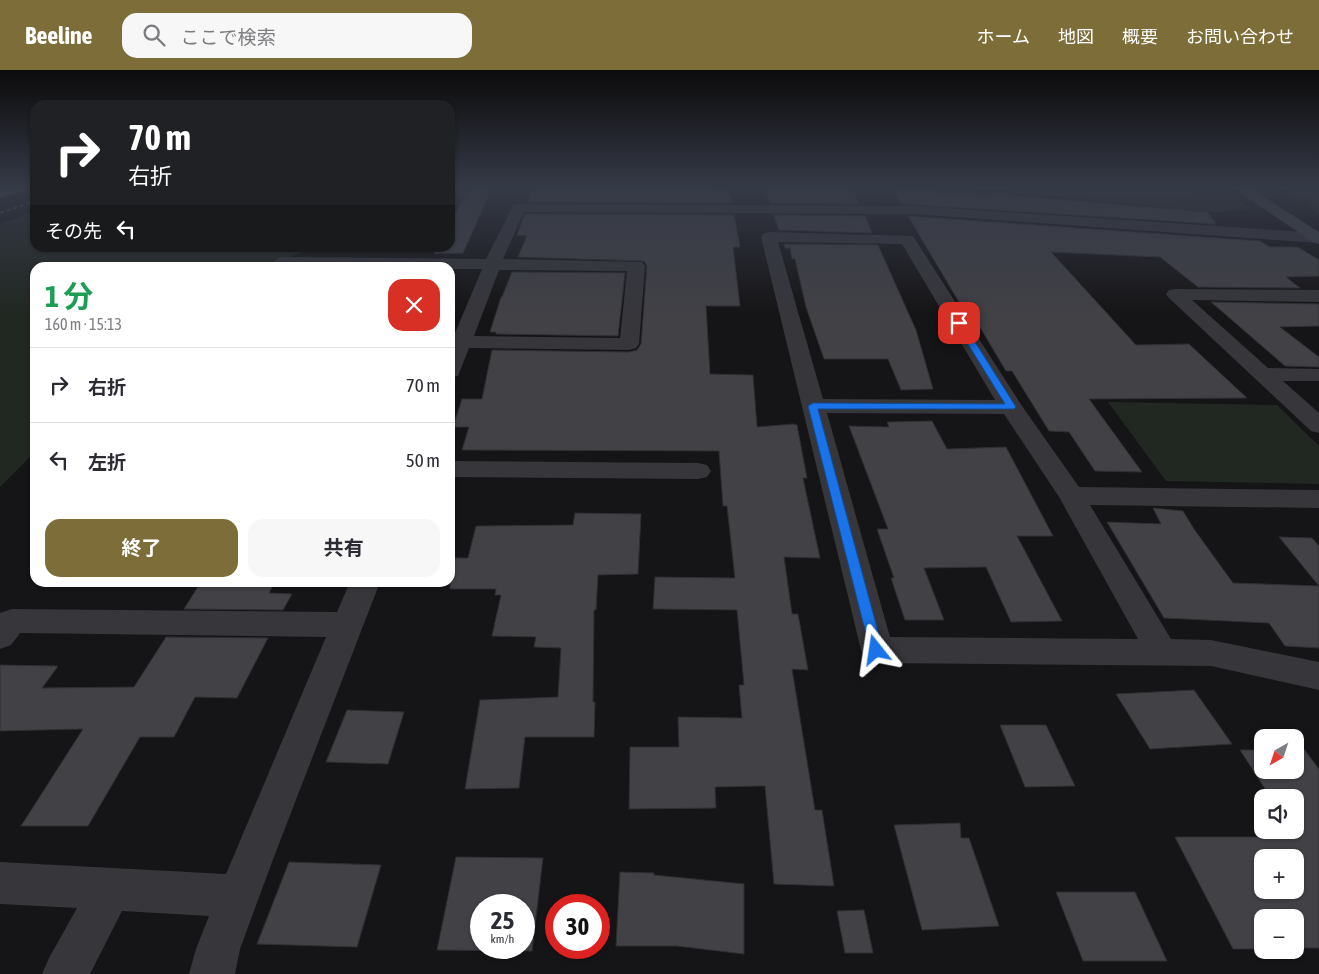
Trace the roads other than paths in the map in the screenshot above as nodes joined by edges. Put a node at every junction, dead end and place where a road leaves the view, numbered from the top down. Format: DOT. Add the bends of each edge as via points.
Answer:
graph roads {
  1 [pos="509,230"];
  2 [pos="1240,230"];
  3 [pos="1318,235"];
  4 [pos="455,263"];
  5 [pos="493,263"];
  6 [pos="1319,296"];
  7 [pos="459,333"];
  8 [pos="455,350"];
  9 [pos="1262,374"];
  10 [pos="1319,375"];
  11 [pos="813,406"];
  12 [pos="1011,407"];
  13 [pos="1319,426"];
  14 [pos="455,469"];
  15 [pos="698,471"];
  16 [pos="1070,496"];
  17 [pos="1319,499"];
  18 [pos="363,587"];
  19 [pos="347,625"];
  20 [pos="0,636"];
  21 [pos="1162,652"];
  22 [pos="1319,676"];
  23 [pos="0,883"];
  24 [pos="111,889"];
  25 [pos="238,896"];
  26 [pos="64,974"];
  27 [pos="212,974"];
  1 -- 5 [label="street"];
  2 -- 3 [label="street"];
  4 -- 5 [label="street"];
  5 -- 7 [label="street"];
  5 -- 7 [label="street" via="636,266 629,344"];
  6 -- 9 [label="street" via="1175,294"];
  7 -- 8 [label="street"];
  9 -- 10 [label="street"];
  9 -- 13 [label="street"];
  11 -- 12 [label="street"];
  11 -- 12 [label="street" via="769,238 907,239"];
  11 -- 21 [label="street" via="876,650"];
  12 -- 16 [label="street"];
  14 -- 15 [label="street"];
  16 -- 17 [label="street"];
  16 -- 21 [label="street"];
  18 -- 19 [label="street"];
  19 -- 20 [label="street" via="12,621"];
  19 -- 25 [label="street"];
  21 -- 22 [label="street" via="1211,653"];
  23 -- 24 [label="street"];
  24 -- 25 [label="street"];
  24 -- 26 [label="street"];
  25 -- 27 [label="street"];
}
